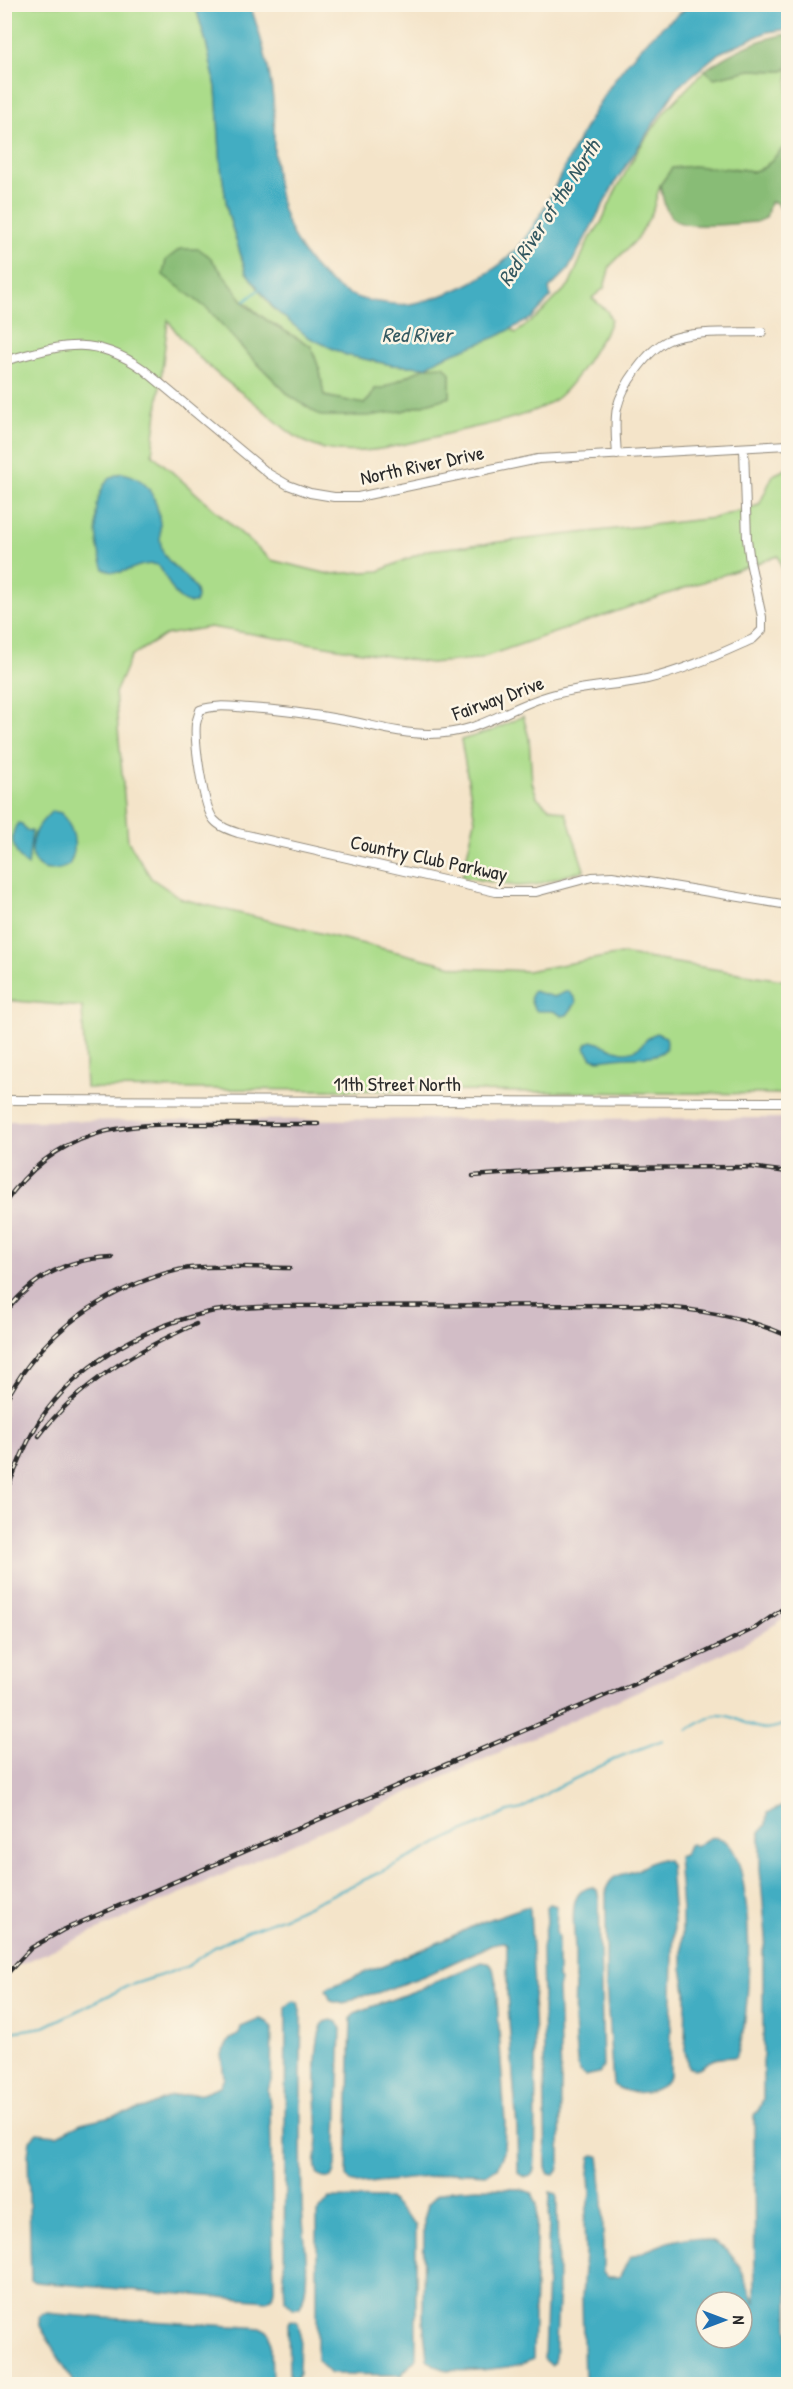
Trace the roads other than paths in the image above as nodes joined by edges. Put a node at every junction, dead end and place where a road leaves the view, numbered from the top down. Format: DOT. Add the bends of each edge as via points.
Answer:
graph roads {
  1 [pos="762,332"];
  2 [pos="4,360"];
  3 [pos="789,445"];
  4 [pos="744,448"];
  5 [pos="617,455"];
  6 [pos="200,710"];
  7 [pos="789,905"];
  8 [pos="4,1100"];
  9 [pos="789,1102"];
  1 -- 5 [label="street" via="688,335 655,348 623,392 617,409"];
  2 -- 5 [label="street, North River Drive" via="67,345 108,349 143,369 269,474 310,494 334,498 385,493 518,462"];
  3 -- 4 [label="street, North River Drive"];
  4 -- 5 [label="street, North River Drive"];
  4 -- 6 [label="street, Fairway Drive" via="747,539 762,617 762,630 753,639 668,673 550,695 472,729 450,733 406,732 281,710 212,705"];
  6 -- 7 [label="street, Country Club Parkway" via="196,725 203,792 207,810 224,828 496,892 536,892 612,876"];
  8 -- 9 [label="street, 11th Street North"];
}
